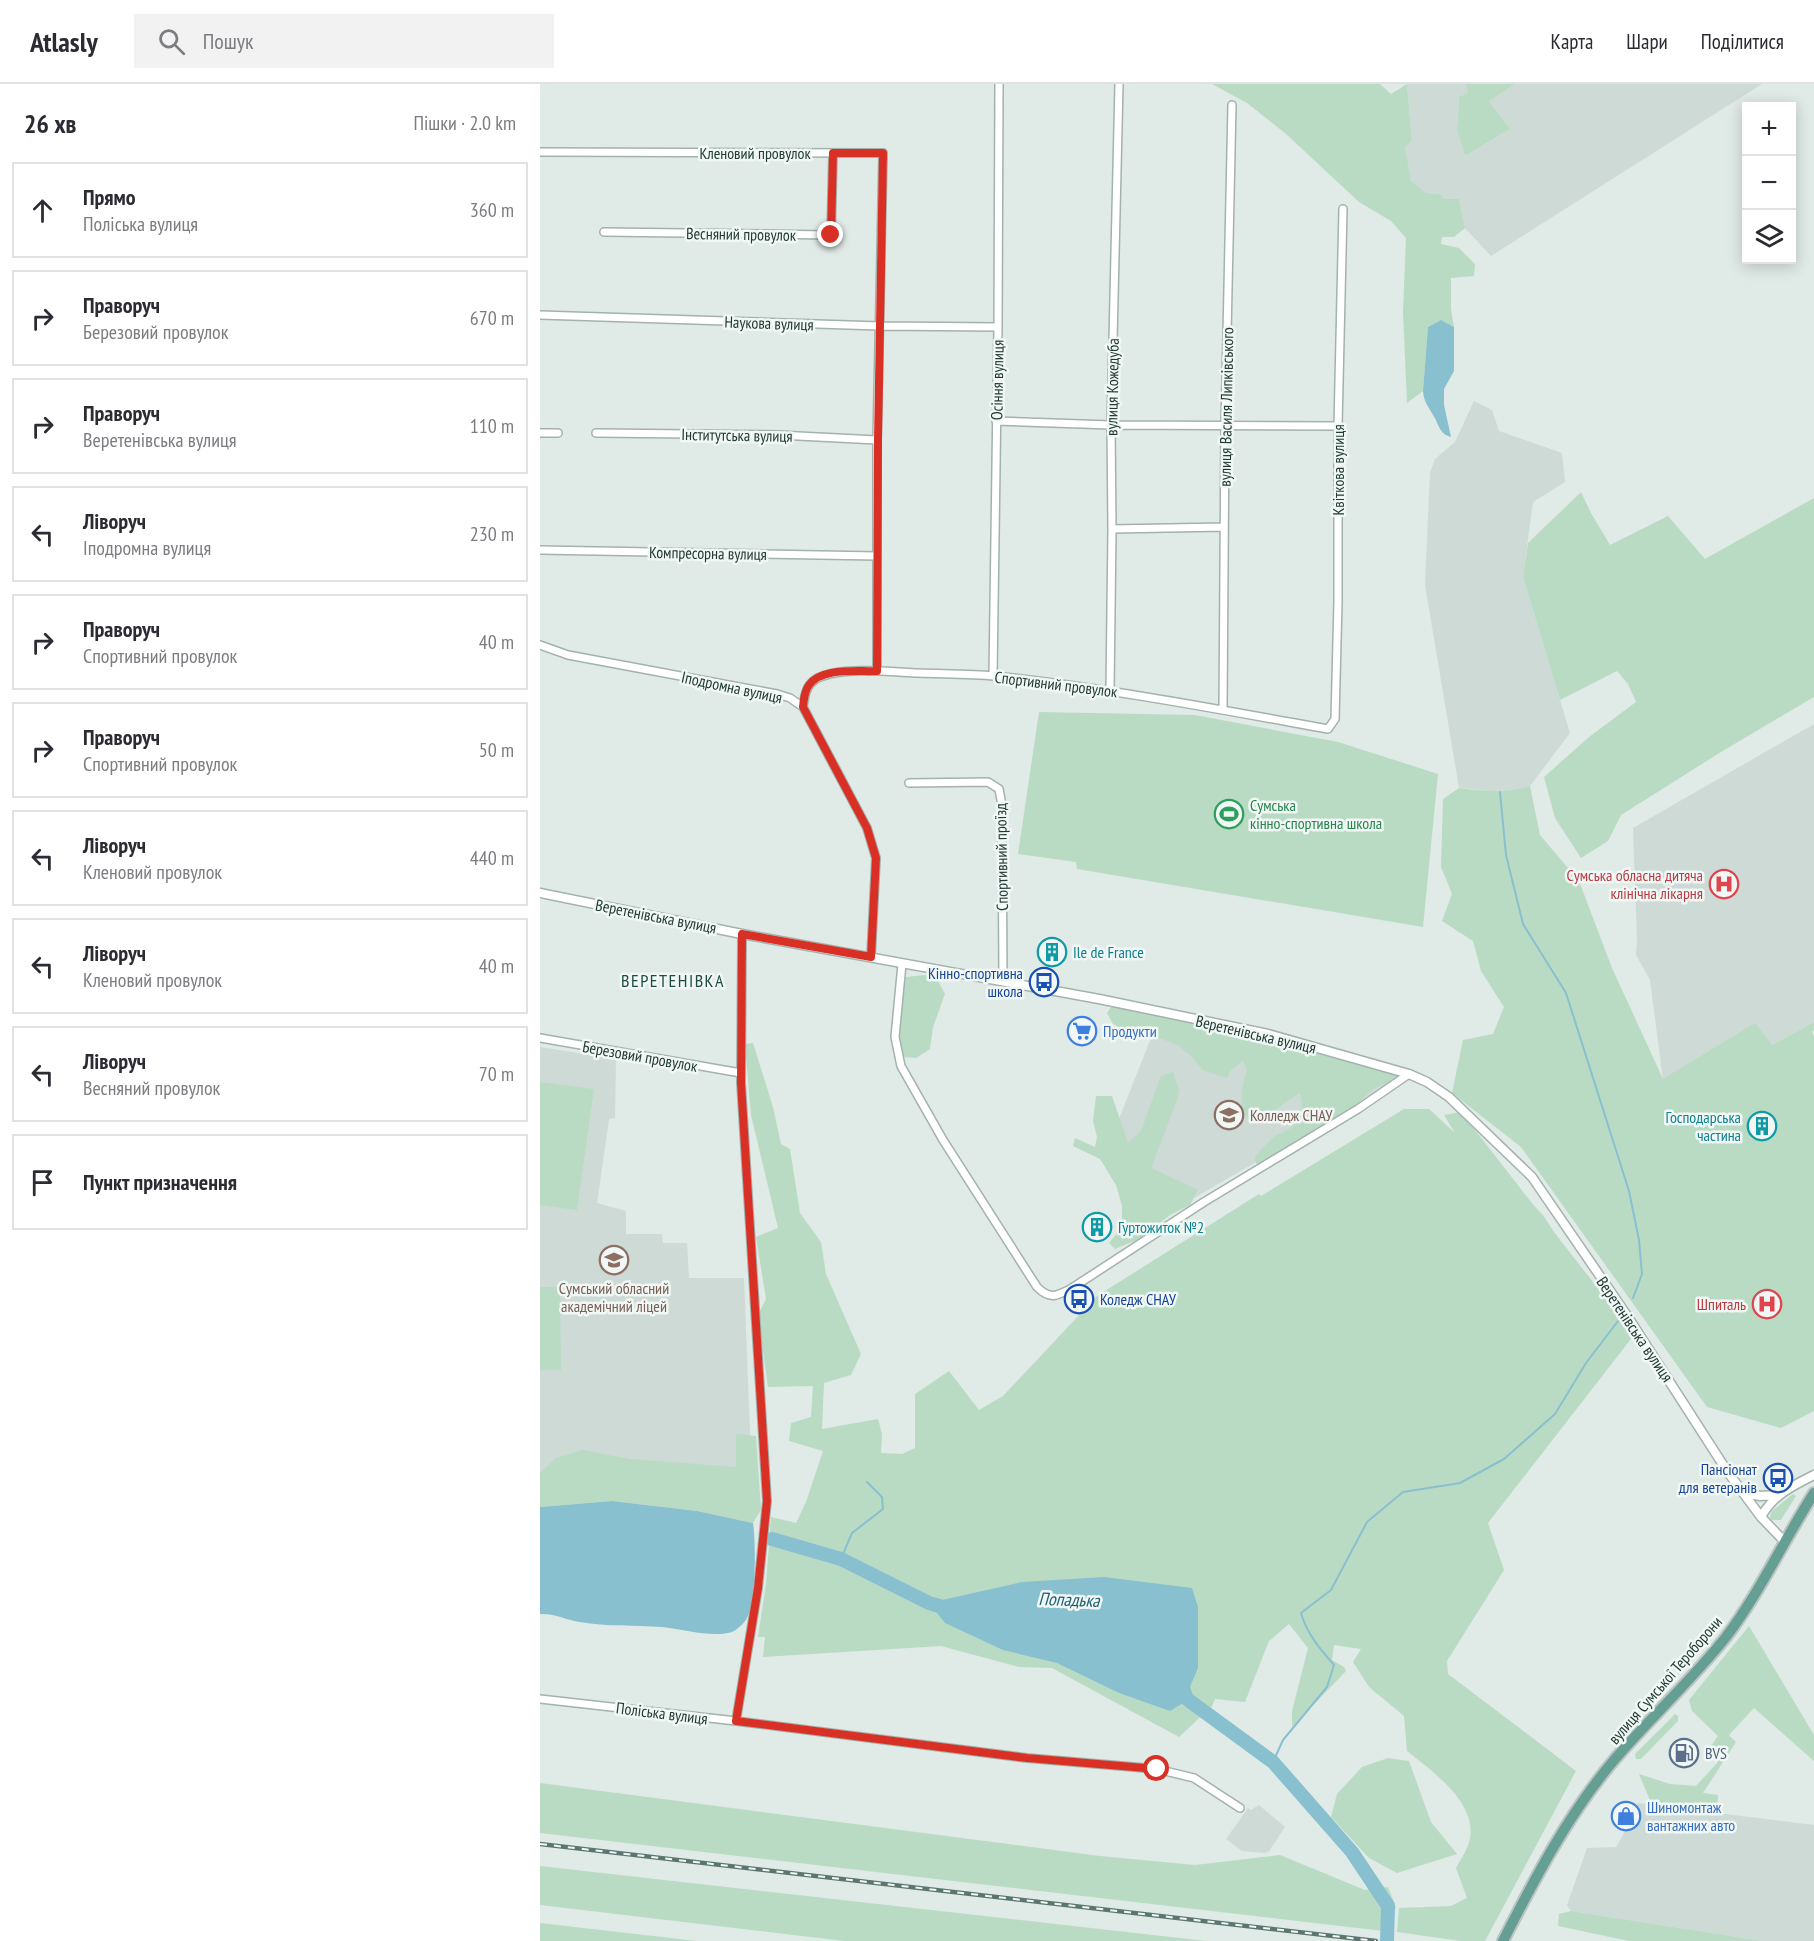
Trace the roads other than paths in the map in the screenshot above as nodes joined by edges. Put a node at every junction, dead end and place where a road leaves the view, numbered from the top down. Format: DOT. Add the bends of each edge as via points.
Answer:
graph roads {
  1 [pos="999,84"];
  2 [pos="1119,84"];
  3 [pos="1232,105"];
  4 [pos="540,152"];
  5 [pos="833,153"];
  6 [pos="1343,209"];
  7 [pos="604,232"];
  8 [pos="540,315"];
  9 [pos="880,327"];
  10 [pos="998,327"];
  11 [pos="996,421"];
  12 [pos="1111,425"];
  13 [pos="1225,426"];
  14 [pos="1338,426"];
  15 [pos="540,433"];
  16 [pos="558,433"];
  17 [pos="596,433"];
  18 [pos="878,440"];
  19 [pos="1224,527"];
  20 [pos="1112,529"];
  21 [pos="540,550"];
  22 [pos="877,556"];
  23 [pos="540,645"];
  24 [pos="877,671"];
  25 [pos="993,676"];
  26 [pos="1110,690"];
  27 [pos="803,707"];
  28 [pos="1223,710"];
  29 [pos="1328,729"];
  30 [pos="909,783"];
  31 [pos="540,893"];
  32 [pos="742,934"];
  33 [pos="871,957"];
  34 [pos="902,964"];
  35 [pos="1004,981"];
  36 [pos="540,1038"];
  37 [pos="741,1073"];
  38 [pos="1409,1074"];
  39 [pos="1814,1475"];
  40 [pos="1743,1493"];
  41 [pos="1814,1493"];
  42 [pos="1778,1495"];
  43 [pos="1761,1517"];
  44 [pos="1784,1541"];
  45 [pos="540,1698"];
  46 [pos="736,1721"];
  47 [pos="1240,1808"];
  48 [pos="1503,1941"];
  1 -- 10 [label="street, Осіння вулиця"];
  2 -- 12 [label="street, вулиця Кожедуба"];
  3 -- 13 [label="street, вулиця Василя Липківського"];
  4 -- 5 [label="street, Кленовий провулок"];
  5 -- 7 [label="street, Весняний провулок" via="831,235"];
  5 -- 9 [label="street, Кленовий провулок" via="883,153"];
  6 -- 14 [label="street, Квіткова вулиця"];
  8 -- 9 [label="street, Наукова вулиця"];
  9 -- 10 [label="street, Наукова вулиця"];
  9 -- 18 [label="street, Кленовий провулок"];
  10 -- 11 [label="street, Осіння вулиця"];
  11 -- 12 [label="street"];
  11 -- 25 [label="street, Осіння вулиця"];
  12 -- 13 [label="street"];
  12 -- 20 [label="street, вулиця Кожедуба"];
  13 -- 14 [label="street"];
  13 -- 19 [label="street, вулиця Василя Липківського"];
  14 -- 29 [label="street, Квіткова вулиця" via="1335,720"];
  15 -- 16 [label="street"];
  17 -- 18 [label="street, Інститутська вулиця"];
  18 -- 22 [label="street, Кленовий провулок"];
  19 -- 20 [label="street"];
  19 -- 28 [label="street, вулиця Василя Липківського"];
  20 -- 26 [label="street, вулиця Кожедуба"];
  21 -- 22 [label="street, Компресорна вулиця"];
  22 -- 24 [label="street, Кленовий провулок"];
  23 -- 27 [label="street, Іподромна вулиця" via="568,656 777,694"];
  24 -- 25 [label="street, Спортивний провулок"];
  24 -- 27 [label="street, Спортивний провулок" via="823,675 810,682"];
  25 -- 26 [label="street, Спортивний провулок"];
  26 -- 28 [label="street, Спортивний провулок"];
  27 -- 33 [label="street, Іподромна вулиця" via="867,828 876,858"];
  28 -- 29 [label="street, Спортивний провулок"];
  30 -- 35 [label="street, Спортивний проїзд" via="988,782 999,789"];
  31 -- 32 [label="street, Веретенівська вулиця"];
  32 -- 33 [label="street, Веретенівська вулиця"];
  32 -- 37 [label="street"];
  33 -- 34 [label="street, Веретенівська вулиця"];
  34 -- 35 [label="street, Веретенівська вулиця"];
  34 -- 38 [label="street" via="895,1037 901,1066 948,1149 1044,1294 1057,1296 1072,1288"];
  35 -- 38 [label="street, Веретенівська вулиця" via="1268,1034"];
  36 -- 37 [label="street, Березовий провулок"];
  37 -- 46 [label="street" via="767,1501 758,1588"];
  38 -- 40 [label="street, Веретенівська вулиця" via="1449,1097 1532,1177"];
  39 -- 42 [label="street"];
  40 -- 42 [label="street"];
  40 -- 43 [label="street, Веретенівська вулиця"];
  41 -- 44 [label="main road, вулиця Сумської Тероборони"];
  42 -- 43 [label="street"];
  43 -- 44 [label="street, Веретенівська вулиця"];
  44 -- 48 [label="main road, вулиця Сумської Тероборони" via="1727,1636 1615,1759 1577,1810"];
  45 -- 46 [label="street, Поліська вулиця"];
  46 -- 47 [label="street, Поліська вулиця" via="1027,1758 1157,1769 1194,1778"];
}
